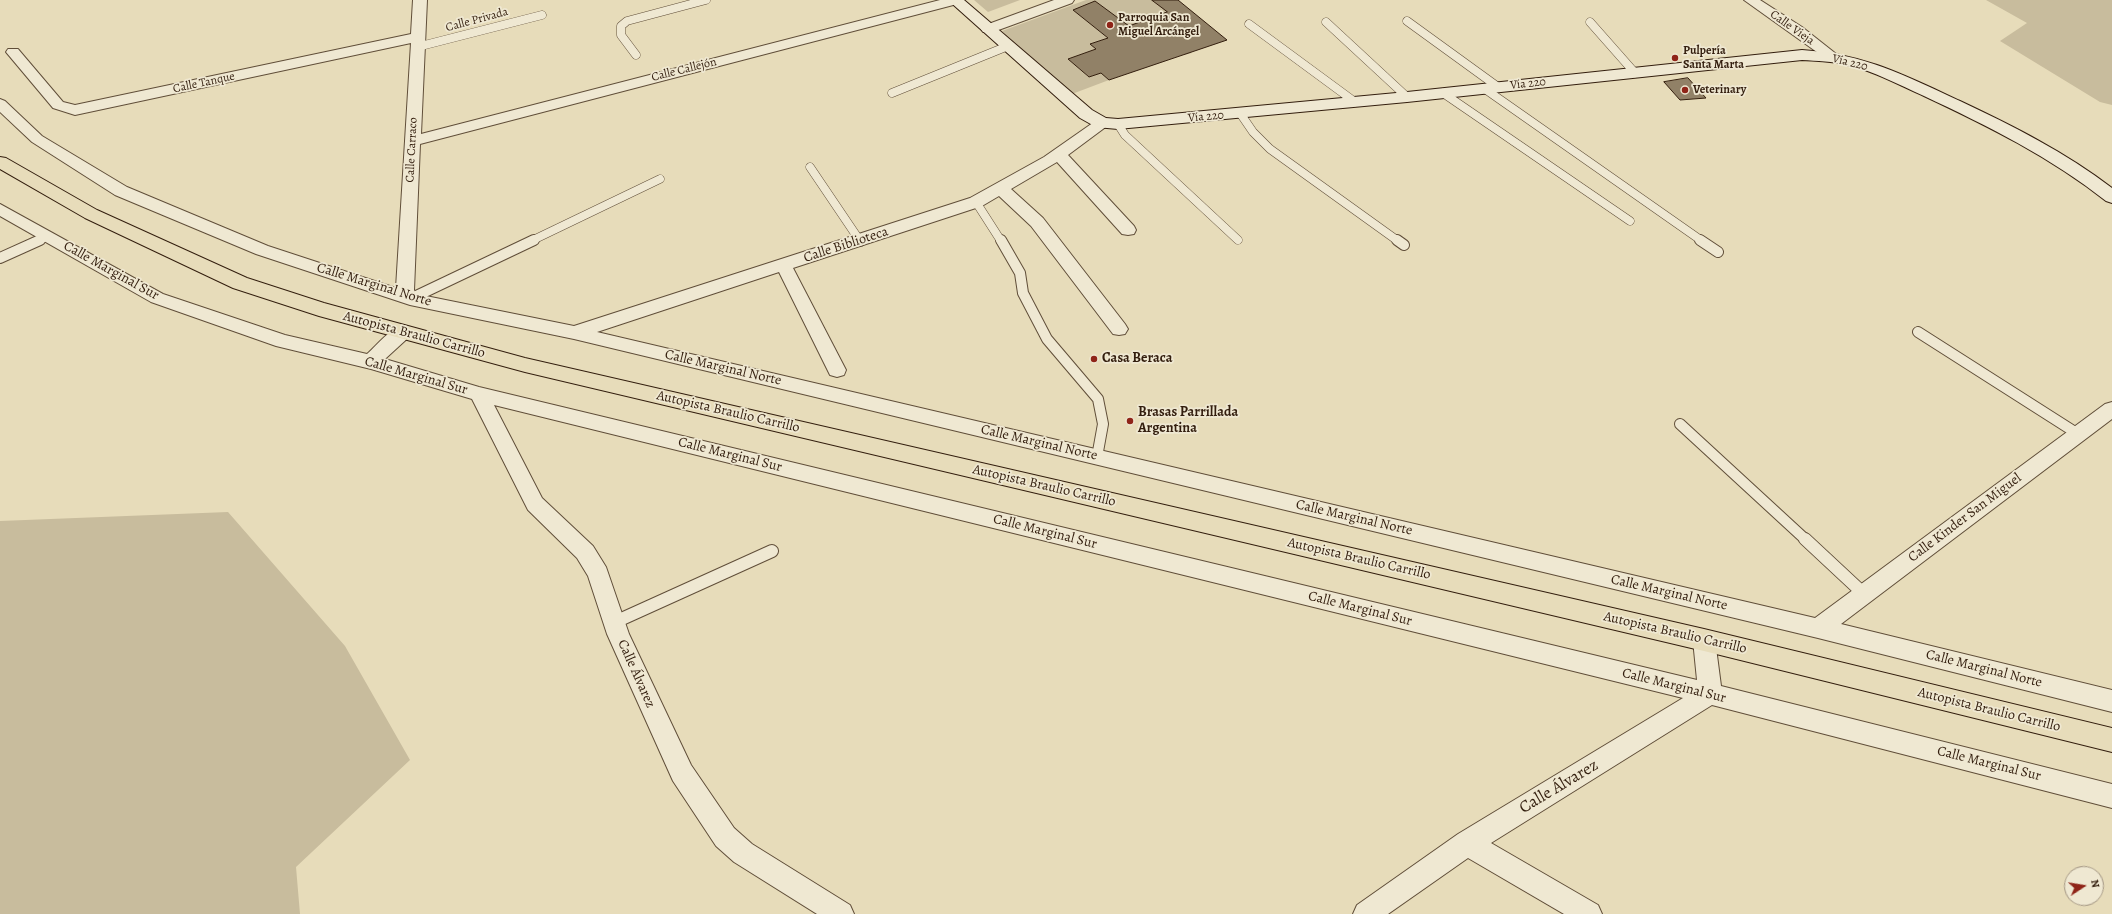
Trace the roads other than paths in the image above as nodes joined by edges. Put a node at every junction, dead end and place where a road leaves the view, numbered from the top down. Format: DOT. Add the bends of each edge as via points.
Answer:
graph roads {
  1 [pos="420,0"];
  2 [pos="706,0"];
  3 [pos="956,0"];
  4 [pos="1067,0"];
  5 [pos="1750,0"];
  6 [pos="542,14"];
  7 [pos="1407,21"];
  8 [pos="1326,22"];
  9 [pos="1590,22"];
  10 [pos="1249,24"];
  11 [pos="988,29"];
  12 [pos="418,42"];
  13 [pos="1008,46"];
  14 [pos="12,52"];
  15 [pos="636,55"];
  16 [pos="1832,58"];
  17 [pos="1635,73"];
  18 [pos="1491,88"];
  19 [pos="892,93"];
  20 [pos="1443,93"];
  21 [pos="1407,96"];
  22 [pos="1355,102"];
  23 [pos="0,104"];
  24 [pos="1240,114"];
  25 [pos="1110,124"];
  26 [pos="412,140"];
  27 [pos="1058,154"];
  28 [pos="0,162"];
  29 [pos="810,167"];
  30 [pos="660,179"];
  31 [pos="1001,189"];
  32 [pos="2112,197"];
  33 [pos="976,202"];
  34 [pos="0,209"];
  35 [pos="1630,221"];
  36 [pos="1128,230"];
  37 [pos="48,236"];
  38 [pos="1238,240"];
  39 [pos="860,241"];
  40 [pos="1404,245"];
  41 [pos="1718,252"];
  42 [pos="0,258"];
  43 [pos="784,266"];
  44 [pos="410,299"];
  45 [pos="1119,329"];
  46 [pos="403,332"];
  47 [pos="1918,332"];
  48 [pos="574,333"];
  49 [pos="371,362"];
  50 [pos="837,370"];
  51 [pos="479,394"];
  52 [pos="2112,408"];
  53 [pos="1680,424"];
  54 [pos="2104,424"];
  55 [pos="2078,434"];
  56 [pos="1097,457"];
  57 [pos="772,551"];
  58 [pos="1864,594"];
  59 [pos="615,622"];
  60 [pos="1818,628"];
  61 [pos="1704,640"];
  62 [pos="1710,694"];
  63 [pos="2112,701"];
  64 [pos="2112,740"];
  65 [pos="2112,796"];
  66 [pos="1467,843"];
  67 [pos="841,914"];
  68 [pos="1366,914"];
  69 [pos="1589,914"];
  1 -- 12 [label="street, Calle Carraco"];
  2 -- 15 [label="lane" via="627,21 621,26 621,35"];
  3 -- 11 [label="main road"];
  3 -- 26 [label="street, Calle Callejón"];
  4 -- 11 [label="street"];
  5 -- 16 [label="street, Calle Vieja" via="1797,30"];
  6 -- 12 [label="lane, Calle Privada"];
  7 -- 18 [label="lane"];
  8 -- 21 [label="lane"];
  9 -- 17 [label="lane"];
  10 -- 22 [label="lane"];
  11 -- 13 [label="main road"];
  12 -- 14 [label="street, Calle Tanque" via="75,110 58,105"];
  12 -- 26 [label="street, Calle Carraco"];
  13 -- 19 [label="lane"];
  13 -- 25 [label="main road" via="1086,114"];
  16 -- 17 [label="main road, Vía 220" via="1802,55"];
  16 -- 32 [label="main road, Vía 220" via="1848,60 1886,73 2012,132 2079,172"];
  17 -- 18 [label="main road, Vía 220"];
  18 -- 20 [label="main road, Vía 220"];
  18 -- 41 [label="lane"];
  20 -- 21 [label="main road, Vía 220"];
  20 -- 35 [label="lane"];
  21 -- 22 [label="main road, Vía 220"];
  22 -- 24 [label="main road, Vía 220"];
  23 -- 44 [label="street, Calle Marginal Norte" via="37,139 121,191 262,250"];
  24 -- 25 [label="main road, Vía 220"];
  24 -- 40 [label="lane" via="1270,150"];
  25 -- 27 [label="street, Calle Biblioteca"];
  25 -- 38 [label="lane"];
  26 -- 44 [label="street, Calle Carraco" via="405,290"];
  27 -- 31 [label="street, Calle Biblioteca"];
  27 -- 36 [label="street"];
  28 -- 46 [label="highway, Autopista Braulio Carrillo" via="91,214 240,283 319,309"];
  29 -- 39 [label="lane"];
  30 -- 44 [label="lane"];
  31 -- 33 [label="street, Calle Biblioteca"];
  31 -- 45 [label="street" via="1037,222"];
  33 -- 39 [label="street, Calle Biblioteca"];
  33 -- 56 [label="lane" via="1020,273 1023,293 1048,339 1098,399 1103,424"];
  34 -- 37 [label="street, Calle Marginal Sur"];
  37 -- 42 [label="lane"];
  37 -- 49 [label="street, Calle Marginal Sur" via="157,298 282,341"];
  39 -- 43 [label="street, Calle Biblioteca"];
  43 -- 48 [label="street, Calle Biblioteca"];
  43 -- 50 [label="street"];
  44 -- 48 [label="street, Calle Marginal Norte"];
  46 -- 49 [label="street"];
  46 -- 61 [label="highway, Autopista Braulio Carrillo" via="525,365"];
  47 -- 55 [label="lane"];
  48 -- 56 [label="street, Calle Marginal Norte"];
  49 -- 51 [label="street, Calle Marginal Sur"];
  51 -- 59 [label="street, Calle Álvarez" via="536,504 576,542 592,562"];
  51 -- 62 [label="street, Calle Marginal Sur"];
  52 -- 54 [label="street, Calle Kinder San Miguel"];
  53 -- 58 [label="lane"];
  54 -- 55 [label="street, Calle Kinder San Miguel"];
  55 -- 58 [label="street, Calle Kinder San Miguel"];
  56 -- 60 [label="street, Calle Marginal Norte"];
  57 -- 59 [label="lane"];
  58 -- 60 [label="street, Calle Kinder San Miguel"];
  59 -- 67 [label="street, Calle Álvarez" via="618,634 682,773 725,837 743,853"];
  60 -- 63 [label="street, Calle Marginal Norte"];
  61 -- 62 [label="street"];
  61 -- 64 [label="highway, Autopista Braulio Carrillo"];
  62 -- 65 [label="street, Calle Marginal Sur"];
  62 -- 66 [label="street, Calle Álvarez"];
  66 -- 68 [label="street, Calle Álvarez"];
  66 -- 69 [label="street"];
}
